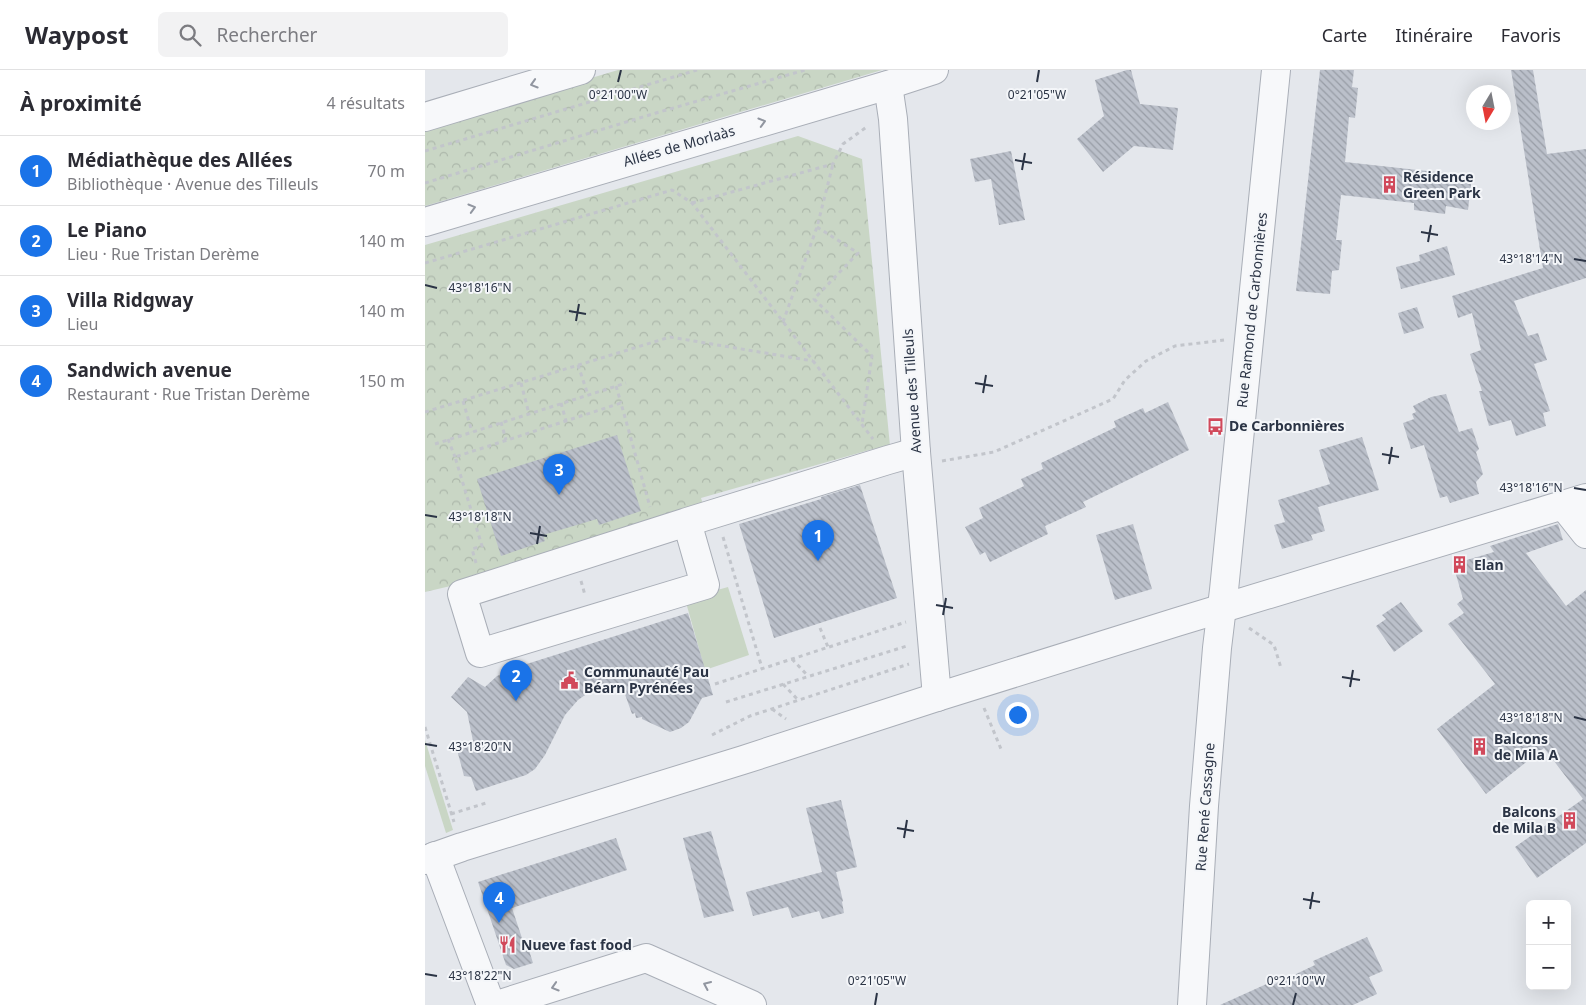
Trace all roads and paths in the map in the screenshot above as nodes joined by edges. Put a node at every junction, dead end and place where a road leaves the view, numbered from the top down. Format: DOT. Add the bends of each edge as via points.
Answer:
graph roads {
  1 [pos="581,70"];
  2 [pos="697,70"];
  3 [pos="805,70"];
  4 [pos="933,70"];
  5 [pos="1276,70"];
  6 [pos="888,85"];
  7 [pos="425,117"];
  8 [pos="870,124"];
  9 [pos="425,151"];
  10 [pos="833,164"];
  11 [pos="425,183"];
  12 [pos="692,203"];
  13 [pos="425,222"];
  14 [pos="817,227"];
  15 [pos="425,263"];
  16 [pos="783,322"];
  17 [pos="1225,340"];
  18 [pos="813,362"];
  19 [pos="578,365"];
  20 [pos="521,383"];
  21 [pos="626,383"];
  22 [pos="616,386"];
  23 [pos="588,395"];
  24 [pos="463,401"];
  25 [pos="621,403"];
  26 [pos="561,404"];
  27 [pos="425,412"];
  28 [pos="529,414"];
  29 [pos="566,421"];
  30 [pos="501,422"];
  31 [pos="862,425"];
  32 [pos="472,432"];
  33 [pos="448,439"];
  34 [pos="507,440"];
  35 [pos="435,444"];
  36 [pos="455,457"];
  37 [pos="917,459"];
  38 [pos="889,460"];
  39 [pos="1575,501"];
  40 [pos="716,513"];
  41 [pos="687,522"];
  42 [pos="657,532"];
  43 [pos="1586,534"];
  44 [pos="483,588"];
  45 [pos="1221,609"];
  46 [pos="911,620"];
  47 [pos="821,628"];
  48 [pos="913,644"];
  49 [pos="828,647"];
  50 [pos="792,659"];
  51 [pos="914,663"];
  52 [pos="762,668"];
  53 [pos="1281,668"];
  54 [pos="808,676"];
  55 [pos="715,684"];
  56 [pos="783,684"];
  57 [pos="975,686"];
  58 [pos="937,697"];
  59 [pos="799,700"];
  60 [pos="726,702"];
  61 [pos="425,726"];
  62 [pos="712,735"];
  63 [pos="1001,749"];
  64 [pos="486,803"];
  65 [pos="451,814"];
  66 [pos="462,847"];
  67 [pos="430,858"];
  68 [pos="491,1005"];
  69 [pos="497,1005"];
  70 [pos="752,1005"];
  71 [pos="1192,1005"];
  1 -- 7 [label="street, one-way"];
  2 -- 9 [label="path"];
  3 -- 11 [label="path"];
  4 -- 6 [label="street, Allées de Morlaàs"];
  5 -- 45 [label="street, Rue Ramond de Carbonnières"];
  13 -- 6 [label="street, Allées de Morlaàs, one-way"];
  6 -- 37 [label="street, Avenue des Tilleuls"];
  8 -- 10 [label="path" via="843,144"];
  10 -- 12 [label="path"];
  10 -- 14 [label="path"];
  12 -- 15 [label="path" via="672,190"];
  12 -- 16 [label="path"];
  14 -- 16 [label="path"];
  14 -- 31 [label="path" via="858,253 814,299 872,356"];
  16 -- 18 [label="path"];
  17 -- 37 [label="path" via="1175,346 1146,361 1125,380 1113,399 994,452"];
  18 -- 19 [label="path" via="670,337"];
  18 -- 31 [label="path"];
  19 -- 20 [label="path"];
  19 -- 23 [label="path"];
  20 -- 24 [label="path"];
  20 -- 28 [label="path"];
  21 -- 22 [label="path"];
  22 -- 23 [label="path"];
  22 -- 25 [label="path"];
  23 -- 26 [label="path"];
  24 -- 27 [label="path"];
  24 -- 32 [label="path"];
  25 -- 29 [label="path"];
  25 -- 42 [label="path"];
  26 -- 28 [label="path"];
  26 -- 29 [label="path"];
  28 -- 30 [label="path"];
  29 -- 34 [label="path"];
  30 -- 32 [label="path"];
  30 -- 34 [label="path"];
  31 -- 38 [label="path"];
  32 -- 33 [label="path"];
  33 -- 35 [label="path"];
  33 -- 36 [label="path"];
  34 -- 36 [label="path"];
  36 -- 44 [label="path" via="482,546 472,549"];
  37 -- 38 [label="street"];
  37 -- 58 [label="street, Avenue des Tilleuls"];
  38 -- 40 [label="street"];
  39 -- 43 [label="street"];
  39 -- 45 [label="street"];
  40 -- 41 [label="street"];
  40 -- 52 [label="path"];
  41 -- 42 [label="street"];
  41 -- 44 [label="street" via="705,585 480,653 462,594"];
  42 -- 44 [label="street"];
  45 -- 53 [label="path" via="1274,645"];
  45 -- 57 [label="street"];
  45 -- 71 [label="street, Rue René Cassagne" via="1204,806"];
  46 -- 49 [label="path"];
  47 -- 49 [label="path"];
  48 -- 54 [label="path"];
  49 -- 50 [label="path"];
  50 -- 52 [label="path"];
  50 -- 54 [label="path"];
  51 -- 59 [label="path"];
  52 -- 55 [label="path"];
  54 -- 56 [label="path"];
  56 -- 59 [label="path"];
  56 -- 60 [label="path"];
  57 -- 58 [label="street"];
  57 -- 63 [label="path"];
  58 -- 66 [label="street"];
  59 -- 62 [label="path" via="750,716"];
  61 -- 65 [label="path"];
  64 -- 65 [label="path"];
  65 -- 66 [label="path"];
  66 -- 67 [label="street"];
  67 -- 68 [label="street"];
  70 -- 69 [label="street, one-way" via="646,958"];
}
